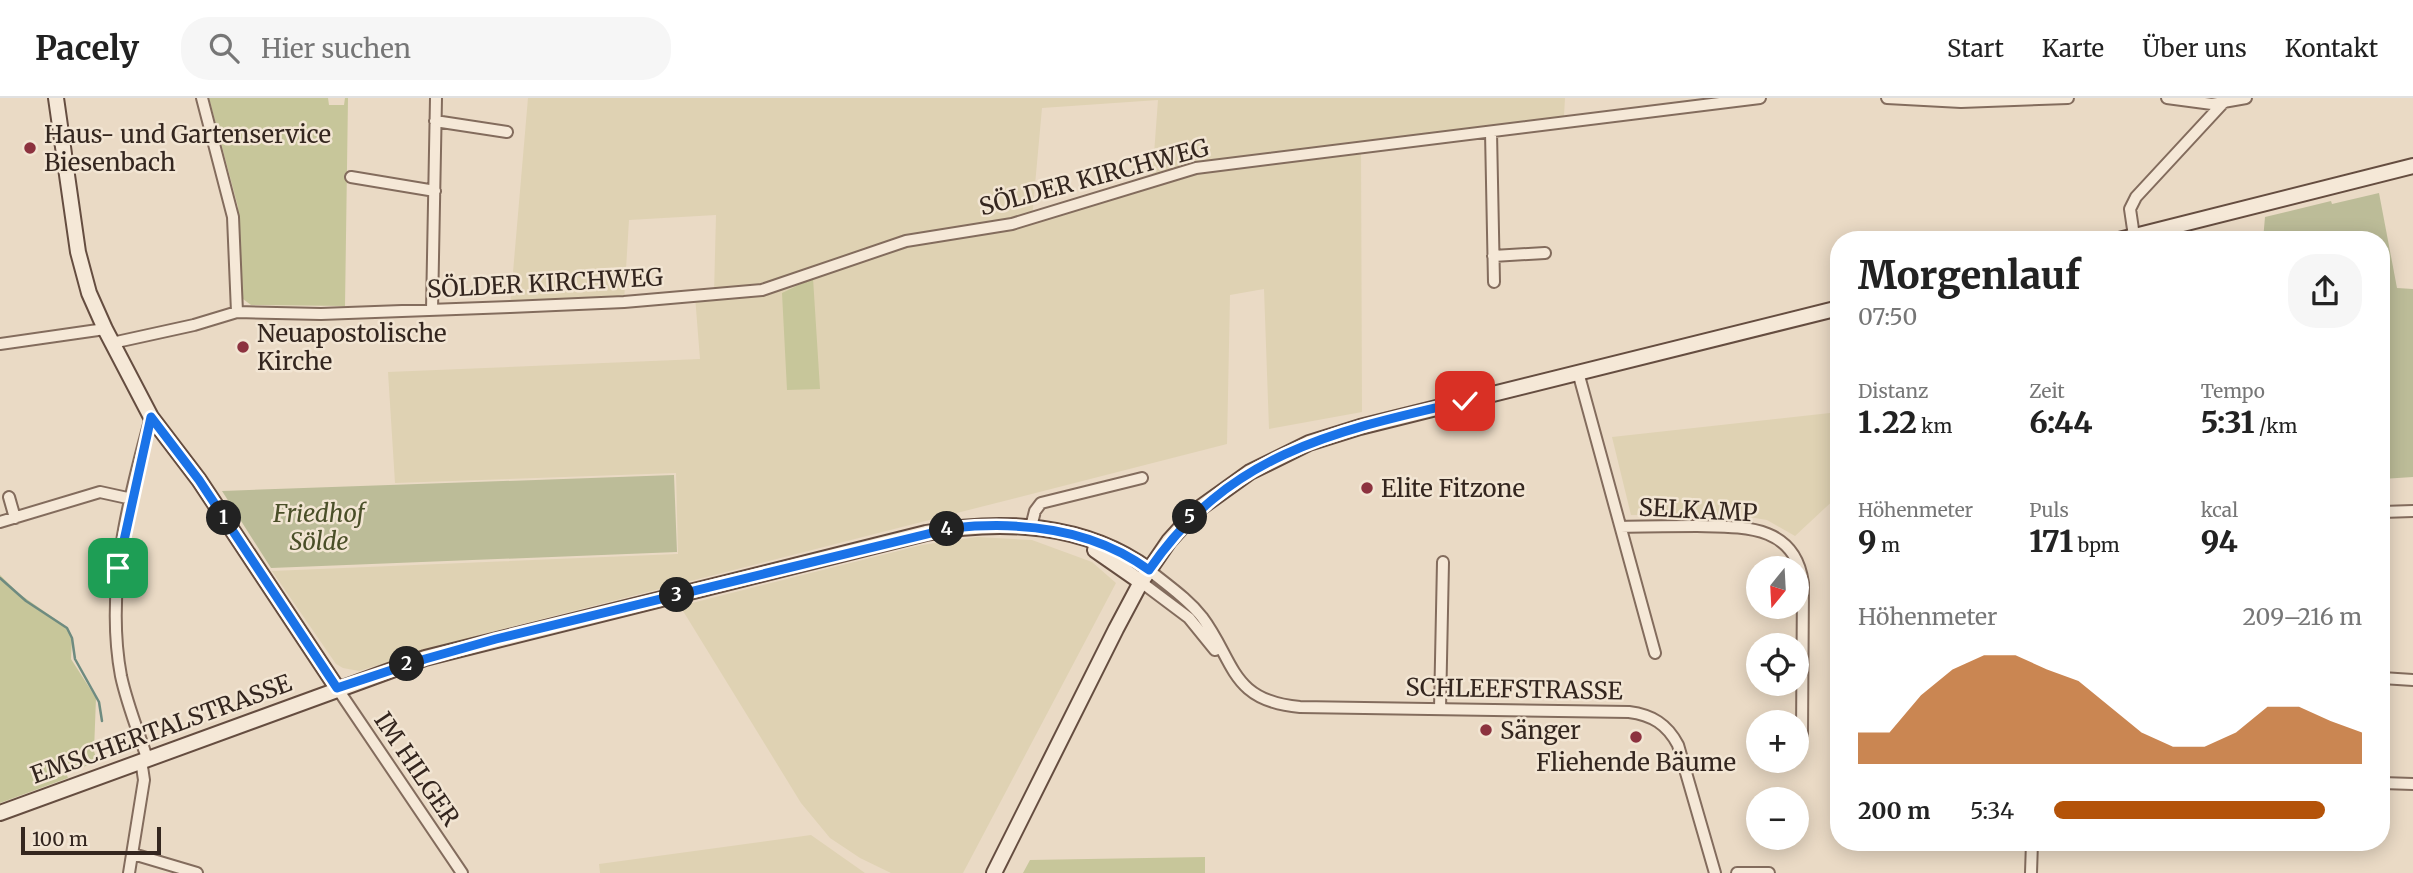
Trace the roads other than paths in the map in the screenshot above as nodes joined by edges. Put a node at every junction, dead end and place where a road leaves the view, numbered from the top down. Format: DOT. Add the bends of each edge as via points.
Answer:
graph roads {
  1 [pos="56,98"];
  2 [pos="202,98"];
  3 [pos="436,98"];
  4 [pos="1760,98"];
  5 [pos="1887,98"];
  6 [pos="2068,98"];
  7 [pos="2167,98"];
  8 [pos="2246,98"];
  9 [pos="2228,100"];
  10 [pos="1721,101"];
  11 [pos="435,121"];
  12 [pos="507,132"];
  13 [pos="1491,132"];
  14 [pos="2413,166"];
  15 [pos="351,177"];
  16 [pos="435,191"];
  17 [pos="2128,231"];
  18 [pos="2155,231"];
  19 [pos="1545,253"];
  20 [pos="1493,256"];
  21 [pos="1494,282"];
  22 [pos="432,310"];
  23 [pos="1830,310"];
  24 [pos="237,312"];
  25 [pos="105,330"];
  26 [pos="112,343"];
  27 [pos="0,344"];
  28 [pos="1578,372"];
  29 [pos="151,417"];
  30 [pos="1142,478"];
  31 [pos="9,497"];
  32 [pos="132,499"];
  33 [pos="2413,511"];
  34 [pos="2390,512"];
  35 [pos="15,517"];
  36 [pos="0,522"];
  37 [pos="1031,527"];
  38 [pos="1621,527"];
  39 [pos="1443,562"];
  40 [pos="1145,576"];
  41 [pos="1655,653"];
  42 [pos="2390,679"];
  43 [pos="2413,680"];
  44 [pos="337,688"];
  45 [pos="1440,709"];
  46 [pos="1802,710"];
  47 [pos="144,759"];
  48 [pos="2390,783"];
  49 [pos="2413,784"];
  50 [pos="0,813"];
  51 [pos="2032,851"];
  52 [pos="133,854"];
  53 [pos="129,873"];
  54 [pos="197,873"];
  55 [pos="462,873"];
  56 [pos="994,873"];
  57 [pos="1715,873"];
  58 [pos="1737,873"];
  59 [pos="1769,873"];
  60 [pos="2031,873"];
  1 -- 25 [label="main road" via="78,252"];
  2 -- 24 [label="street" via="233,216"];
  3 -- 11 [label="street"];
  4 -- 10 [label="street, SÖLDER KIRCHWEG"];
  5 -- 6 [label="street" via="1972,102"];
  7 -- 9 [label="street" via="2202,104"];
  8 -- 9 [label="street"];
  9 -- 17 [label="street" via="2136,197"];
  10 -- 13 [label="street, SÖLDER KIRCHWEG"];
  11 -- 12 [label="street"];
  11 -- 16 [label="street"];
  13 -- 20 [label="street"];
  13 -- 22 [label="street, SÖLDER KIRCHWEG" via="1196,168 1012,223 859,254 776,288 624,302"];
  14 -- 18 [label="main road"];
  15 -- 16 [label="street"];
  16 -- 22 [label="street"];
  19 -- 20 [label="street"];
  20 -- 21 [label="street"];
  22 -- 24 [label="street, SÖLDER KIRCHWEG"];
  23 -- 28 [label="main road"];
  24 -- 26 [label="street, SÖLDER KIRCHWEG"];
  25 -- 26 [label="main road"];
  25 -- 27 [label="street"];
  26 -- 29 [label="main road"];
  28 -- 38 [label="street"];
  28 -- 40 [label="main road" via="1360,427 1279,456 1197,510"];
  29 -- 32 [label="street"];
  29 -- 44 [label="main road" via="199,480"];
  30 -- 37 [label="street" via="1041,503"];
  31 -- 35 [label="street"];
  32 -- 35 [label="street" via="100,492"];
  32 -- 47 [label="street" via="116,585 116,632 123,686"];
  33 -- 34 [label="street"];
  35 -- 36 [label="street"];
  37 -- 40 [label="main road, EMSCHERTALSTRASSE" via="1083,536 1134,559"];
  37 -- 44 [label="main road, EMSCHERTALSTRASSE" via="984,525 926,533 496,639"];
  38 -- 41 [label="street"];
  38 -- 46 [label="street, SELKAMP" via="1750,528 1790,548 1803,583"];
  39 -- 45 [label="street"];
  40 -- 45 [label="street, SCHLEEFSTRASSE" via="1195,608 1213,633 1222,657 1247,688 1266,699 1288,706"];
  40 -- 56 [label="main road"];
  42 -- 43 [label="street"];
  44 -- 47 [label="main road, EMSCHERTALSTRASSE"];
  44 -- 55 [label="street, IM HILGER"];
  45 -- 57 [label="street, SCHLEEFSTRASSE" via="1629,712 1660,722 1678,745"];
  47 -- 50 [label="main road, EMSCHERTALSTRASSE"];
  47 -- 52 [label="street"];
  48 -- 49 [label="street"];
  51 -- 60 [label="street"];
  52 -- 53 [label="street"];
  52 -- 54 [label="street"];
  58 -- 59 [label="street"];
}
